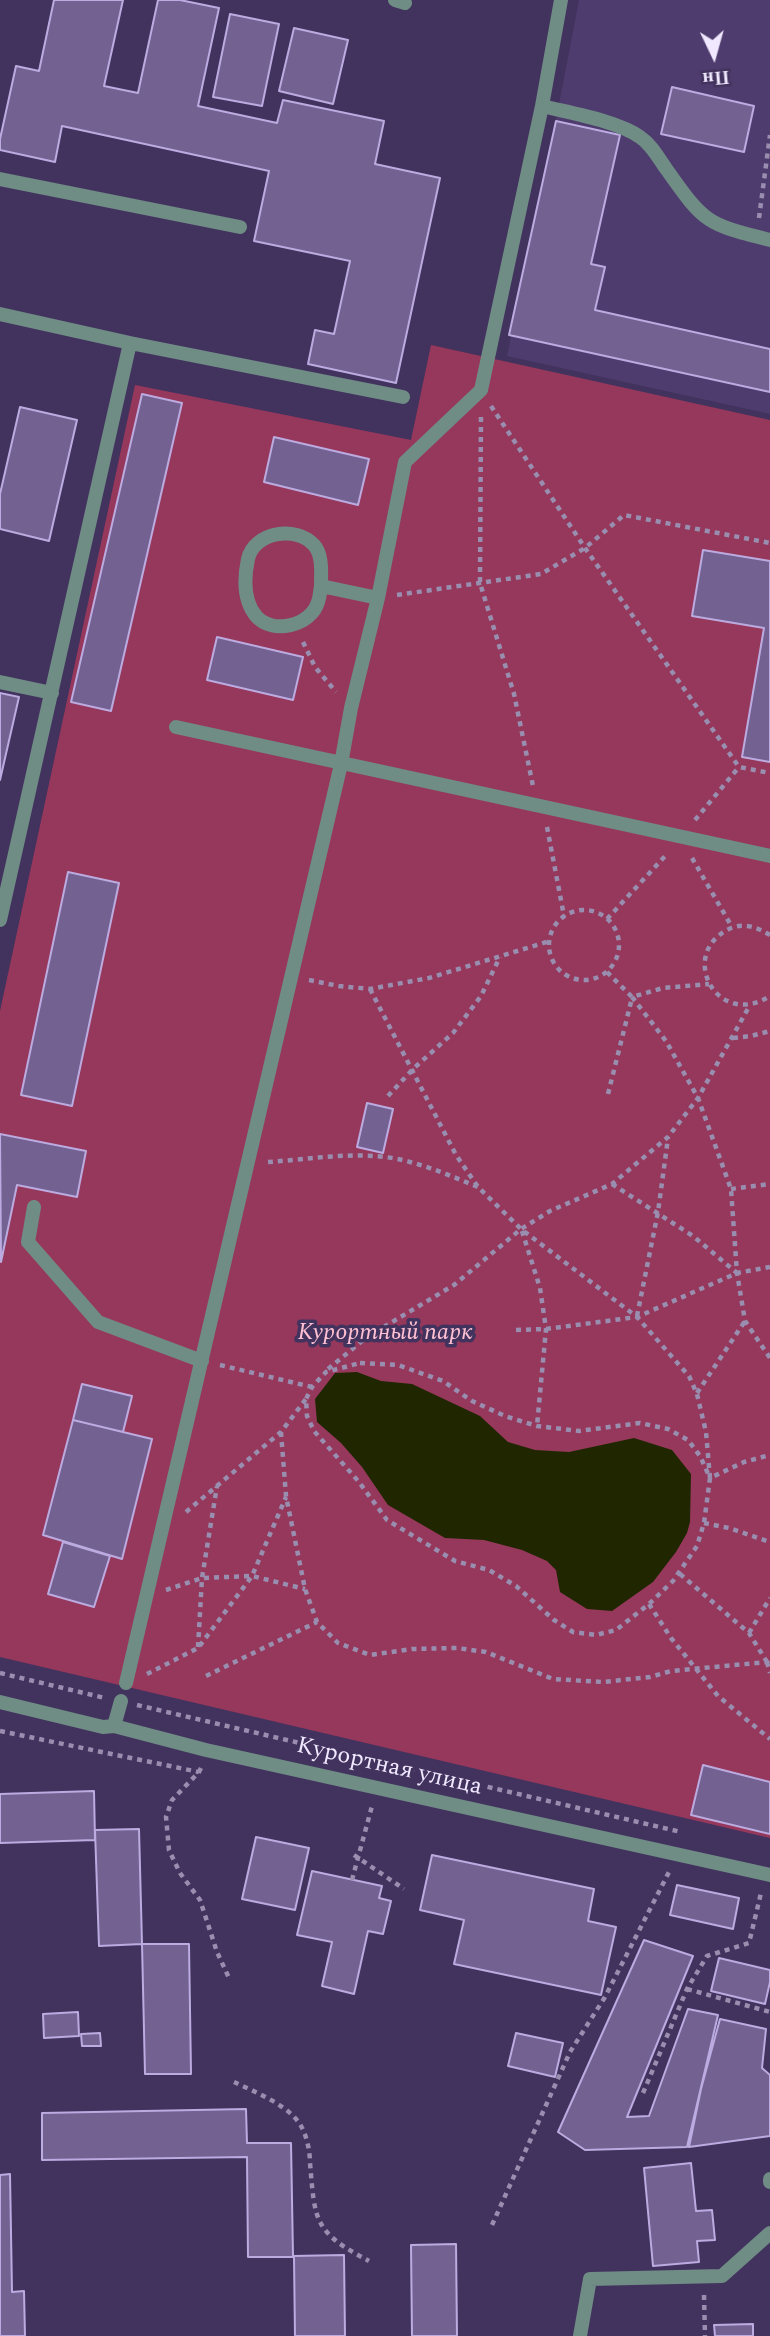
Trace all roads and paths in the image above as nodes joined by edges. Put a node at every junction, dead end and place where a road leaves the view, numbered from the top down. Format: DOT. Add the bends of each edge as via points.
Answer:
graph roads {
  1 [pos="561,0"];
  2 [pos="542,106"];
  3 [pos="770,135"];
  4 [pos="0,179"];
  5 [pos="240,227"];
  6 [pos="763,238"];
  7 [pos="0,314"];
  8 [pos="130,343"];
  9 [pos="481,390"];
  10 [pos="403,397"];
  11 [pos="770,543"];
  12 [pos="585,548"];
  13 [pos="480,583"];
  14 [pos="321,586"];
  15 [pos="378,598"];
  16 [pos="295,625"];
  17 [pos="0,682"];
  18 [pos="52,693"];
  19 [pos="351,708"];
  20 [pos="176,727"];
  21 [pos="341,764"];
  22 [pos="770,773"];
  23 [pos="543,808"];
  24 [pos="681,838"];
  25 [pos="770,856"];
  26 [pos="564,916"];
  27 [pos="0,920"];
  28 [pos="732,927"];
  29 [pos="770,934"];
  30 [pos="550,941"];
  31 [pos="501,957"];
  32 [pos="607,972"];
  33 [pos="292,976"];
  34 [pos="709,984"];
  35 [pos="370,989"];
  36 [pos="770,996"];
  37 [pos="632,997"];
  38 [pos="750,1005"];
  39 [pos="770,1031"];
  40 [pos="732,1038"];
  41 [pos="413,1069"];
  42 [pos="608,1094"];
  43 [pos="388,1096"];
  44 [pos="698,1098"];
  45 [pos="668,1137"];
  46 [pos="248,1164"];
  47 [pos="612,1184"];
  48 [pos="770,1184"];
  49 [pos="478,1187"];
  50 [pos="731,1189"];
  51 [pos="34,1207"];
  52 [pos="658,1212"];
  53 [pos="521,1229"];
  54 [pos="770,1268"];
  55 [pos="737,1273"];
  56 [pos="637,1317"];
  57 [pos="745,1321"];
  58 [pos="546,1329"];
  59 [pos="516,1330"];
  60 [pos="770,1358"];
  61 [pos="202,1361"];
  62 [pos="326,1371"];
  63 [pos="312,1387"];
  64 [pos="697,1394"];
  65 [pos="306,1399"];
  66 [pos="537,1426"];
  67 [pos="281,1432"];
  68 [pos="770,1455"];
  69 [pos="710,1478"];
  70 [pos="217,1484"];
  71 [pos="286,1496"];
  72 [pos="704,1523"];
  73 [pos="162,1534"];
  74 [pos="769,1542"];
  75 [pos="680,1574"];
  76 [pos="252,1576"];
  77 [pos="202,1578"];
  78 [pos="305,1589"];
  79 [pos="147,1597"];
  80 [pos="770,1598"];
  81 [pos="649,1604"];
  82 [pos="317,1622"];
  83 [pos="749,1633"];
  84 [pos="198,1648"];
  85 [pos="769,1661"];
  86 [pos="695,1669"];
  87 [pos="0,1673"];
  88 [pos="770,1673"];
  89 [pos="205,1676"];
  90 [pos="126,1684"];
  91 [pos="121,1701"];
  92 [pos="0,1702"];
  93 [pos="114,1726"];
  94 [pos="0,1731"];
  95 [pos="770,1739"];
  96 [pos="377,1788"];
  97 [pos="689,1834"];
  98 [pos="356,1856"];
  99 [pos="677,1856"];
  100 [pos="767,1874"];
  101 [pos="352,1880"];
  102 [pos="404,1889"];
  103 [pos="229,1978"];
  104 [pos="687,1989"];
  105 [pos="770,2012"];
  106 [pos="234,2082"];
  107 [pos="643,2093"];
  108 [pos="492,2225"];
  109 [pos="770,2233"];
  110 [pos="369,2261"];
  111 [pos="703,2276"];
  112 [pos="580,2336"];
  113 [pos="705,2336"];
  1 -- 2 [label="street"];
  2 -- 6 [label="street" via="627,129 652,149 704,218 720,228"];
  2 -- 9 [label="street"];
  3 -- 6 [label="path"];
  4 -- 5 [label="street"];
  7 -- 8 [label="street"];
  8 -- 10 [label="street"];
  8 -- 18 [label="street"];
  9 -- 12 [label="path"];
  9 -- 13 [label="path"];
  9 -- 15 [label="street" via="405,462"];
  11 -- 12 [label="path" via="624,514"];
  12 -- 13 [label="path" via="541,574"];
  12 -- 22 [label="path" via="739,767"];
  13 -- 15 [label="path"];
  13 -- 23 [label="path" via="514,694 532,784"];
  14 -- 15 [label="street"];
  14 -- 16 [label="street" via="318,605"];
  14 -- 16 [label="street" via="315,546 301,536 282,533 261,539 249,555 245,584 253,612 275,626"];
  15 -- 19 [label="street"];
  16 -- 19 [label="path" via="315,667"];
  17 -- 18 [label="street"];
  18 -- 27 [label="street"];
  19 -- 21 [label="street"];
  20 -- 21 [label="street"];
  21 -- 23 [label="street"];
  21 -- 33 [label="street"];
  23 -- 24 [label="street"];
  23 -- 26 [label="path"];
  24 -- 25 [label="street"];
  24 -- 28 [label="path"];
  26 -- 30 [label="path" via="551,931"];
  26 -- 32 [label="path" via="586,910 607,919 618,934 619,951"];
  28 -- 29 [label="path" via="746,925"];
  28 -- 34 [label="path" via="720,933 705,957"];
  30 -- 31 [label="path"];
  30 -- 32 [label="path" via="553,962 564,975 586,981"];
  31 -- 35 [label="path"];
  31 -- 41 [label="path" via="481,996 453,1033"];
  32 -- 37 [label="path"];
  33 -- 35 [label="path"];
  33 -- 46 [label="street"];
  34 -- 37 [label="path" via="663,988"];
  34 -- 38 [label="path" via="727,1002"];
  35 -- 41 [label="path"];
  36 -- 38 [label="path"];
  37 -- 42 [label="path"];
  37 -- 44 [label="path" via="666,1041"];
  38 -- 40 [label="path"];
  39 -- 40 [label="path"];
  40 -- 44 [label="path"];
  41 -- 43 [label="path"];
  41 -- 49 [label="path" via="456,1155"];
  44 -- 45 [label="path"];
  44 -- 50 [label="path"];
  45 -- 47 [label="path"];
  45 -- 52 [label="path"];
  46 -- 49 [label="path" via="387,1157"];
  46 -- 61 [label="street"];
  47 -- 52 [label="path"];
  47 -- 53 [label="path"];
  48 -- 50 [label="path"];
  49 -- 53 [label="path"];
  50 -- 55 [label="path"];
  51 -- 61 [label="street" via="28,1242 98,1322"];
  52 -- 55 [label="path"];
  52 -- 56 [label="path"];
  53 -- 56 [label="path"];
  53 -- 58 [label="path" via="540,1288"];
  53 -- 62 [label="path" via="454,1285 367,1337"];
  54 -- 55 [label="path"];
  55 -- 56 [label="path"];
  55 -- 57 [label="path"];
  56 -- 58 [label="path"];
  56 -- 64 [label="path" via="689,1376"];
  57 -- 60 [label="path"];
  57 -- 64 [label="path"];
  58 -- 59 [label="path"];
  58 -- 66 [label="path"];
  61 -- 63 [label="path"];
  61 -- 73 [label="street"];
  62 -- 63 [label="path"];
  62 -- 66 [label="path" via="360,1363 398,1365 443,1381 505,1416"];
  63 -- 65 [label="path"];
  64 -- 69 [label="path"];
  65 -- 67 [label="path"];
  65 -- 81 [label="path" via="314,1431 387,1520 455,1561 489,1570 516,1586 573,1632 596,1635 616,1630"];
  66 -- 69 [label="path" via="579,1431 640,1423 668,1429 688,1440"];
  67 -- 70 [label="path"];
  67 -- 71 [label="path"];
  68 -- 69 [label="path"];
  69 -- 72 [label="path"];
  70 -- 73 [label="path"];
  70 -- 77 [label="path"];
  71 -- 76 [label="path"];
  71 -- 78 [label="path"];
  72 -- 74 [label="path"];
  72 -- 75 [label="path"];
  73 -- 79 [label="street"];
  75 -- 81 [label="path"];
  75 -- 83 [label="path"];
  76 -- 77 [label="path"];
  76 -- 78 [label="path"];
  76 -- 84 [label="path"];
  77 -- 79 [label="path"];
  77 -- 84 [label="path"];
  78 -- 82 [label="path"];
  79 -- 90 [label="street"];
  80 -- 83 [label="path"];
  81 -- 86 [label="path"];
  82 -- 86 [label="path" via="338,1643 370,1655 457,1648 486,1652 553,1679 603,1682"];
  82 -- 89 [label="path"];
  83 -- 85 [label="path"];
  84 -- 90 [label="path"];
  85 -- 86 [label="path"];
  85 -- 88 [label="path"];
  86 -- 95 [label="path" via="718,1696"];
  87 -- 91 [label="path"];
  91 -- 93 [label="street"];
  91 -- 97 [label="path"];
  92 -- 93 [label="street, Курортная улица"];
  93 -- 96 [label="street, Курортная улица"];
  94 -- 103 [label="path" via="200,1772 172,1800 166,1817 169,1850 200,1900"];
  96 -- 98 [label="path"];
  96 -- 99 [label="street, Курортная улица"];
  98 -- 101 [label="path"];
  98 -- 102 [label="path"];
  99 -- 100 [label="street, Курортная улица"];
  99 -- 108 [label="path" via="605,1997 569,2052"];
  100 -- 104 [label="path" via="749,1943 707,1956"];
  104 -- 105 [label="path"];
  104 -- 107 [label="path"];
  106 -- 110 [label="path" via="286,2111 301,2126 310,2152 314,2208 321,2226 343,2247"];
  109 -- 111 [label="street" via="722,2276"];
  111 -- 112 [label="street" via="590,2279"];
  111 -- 113 [label="path"];
}
